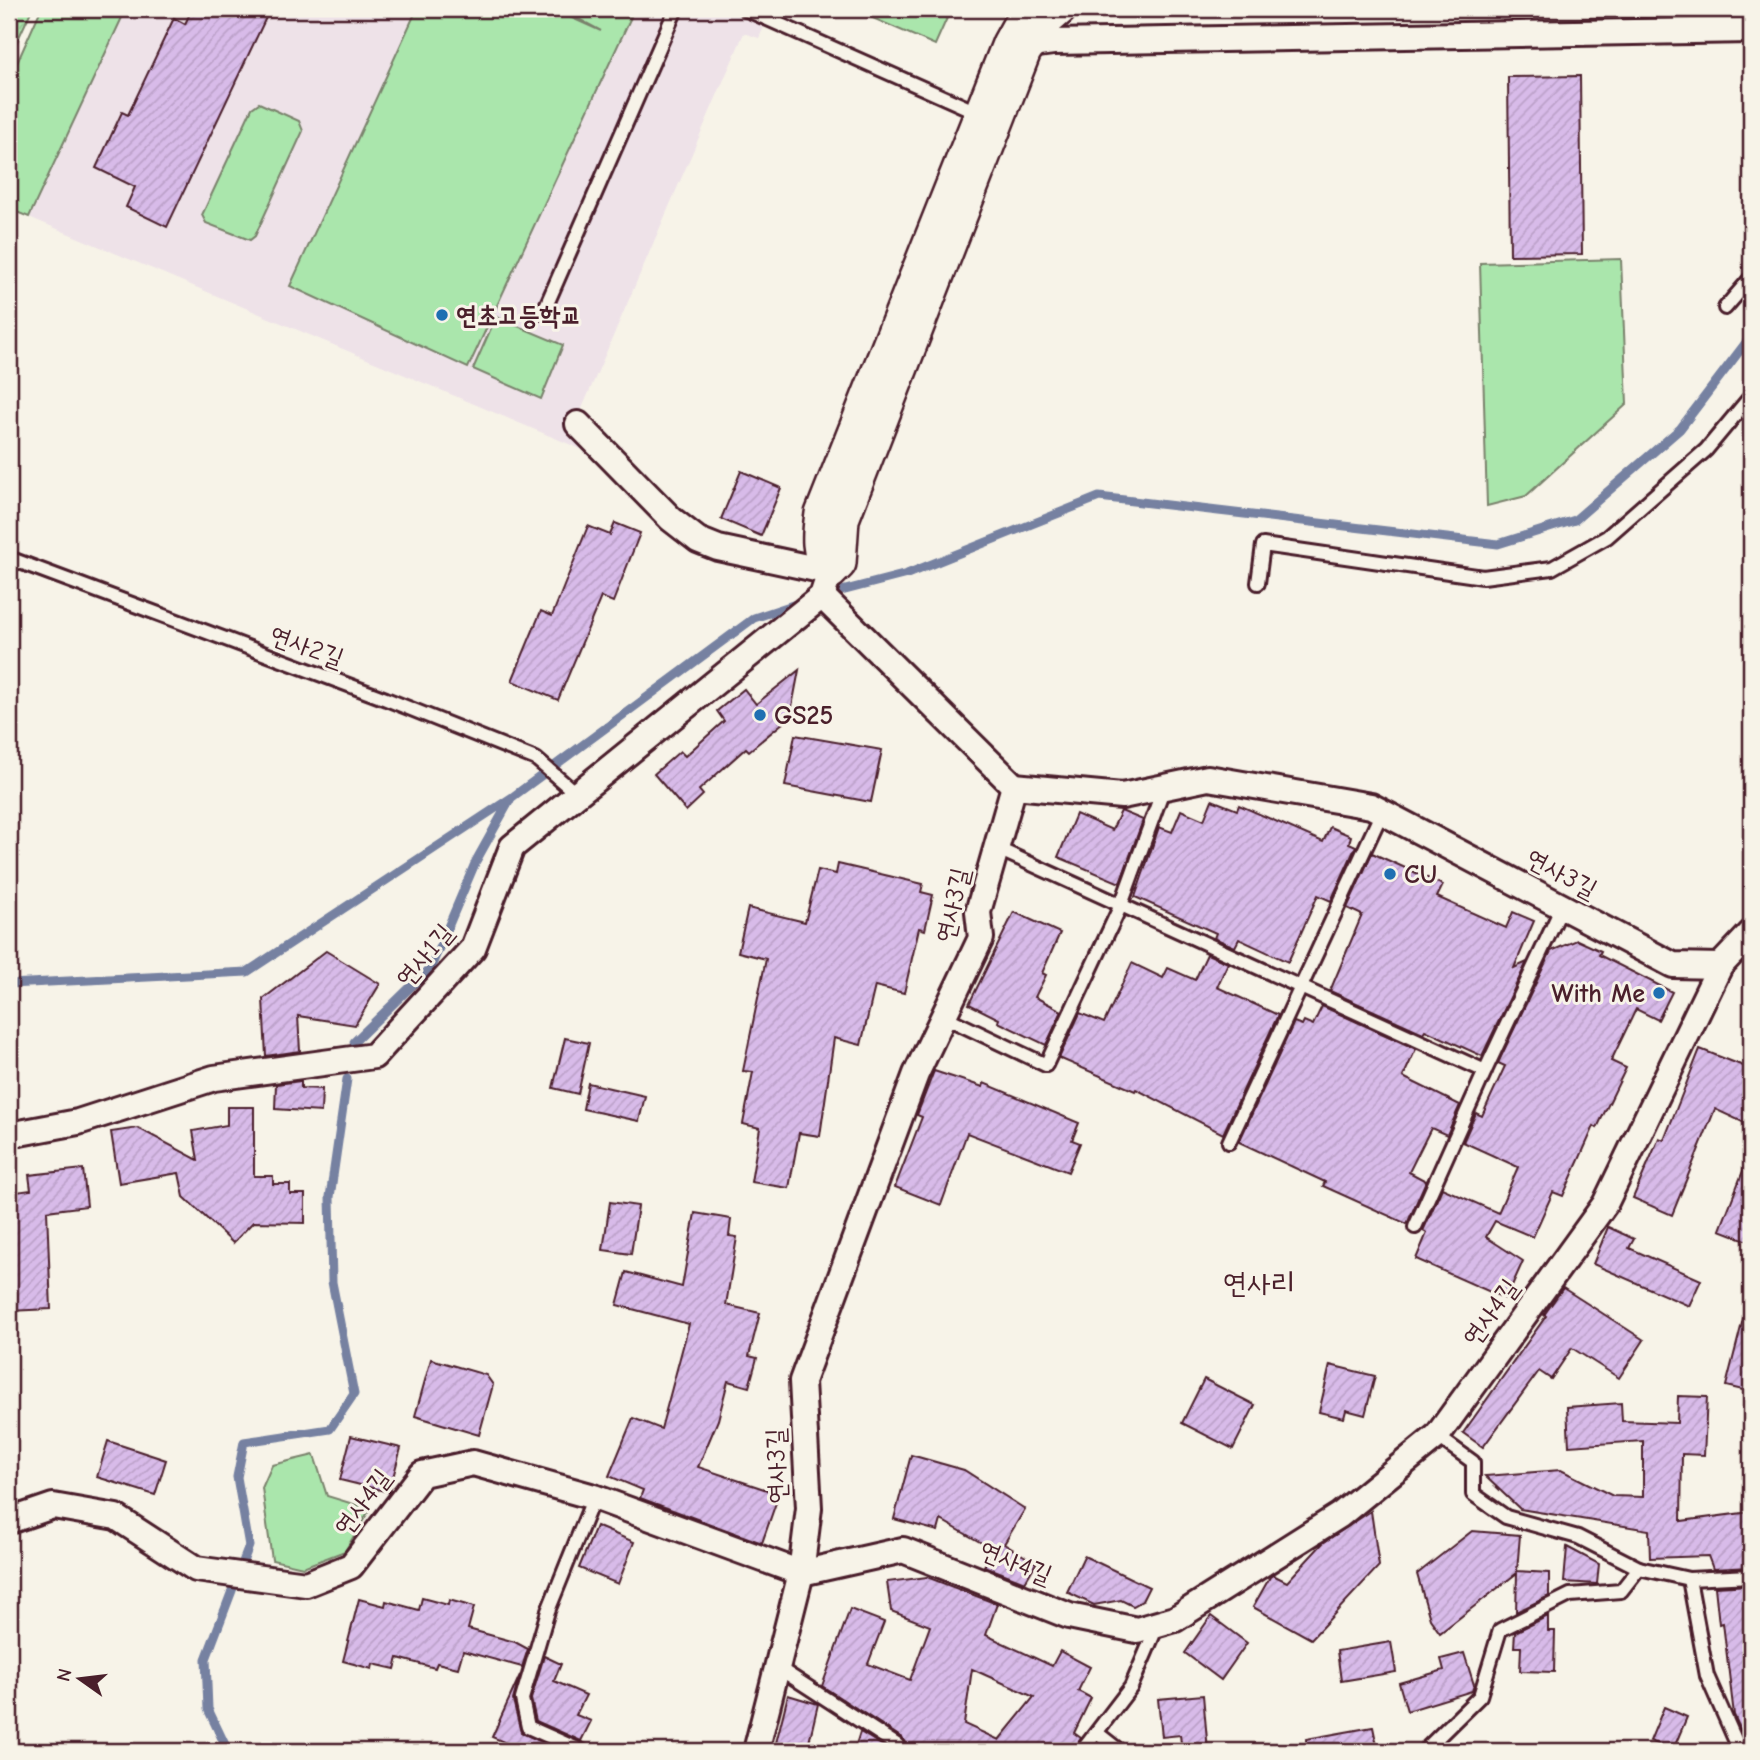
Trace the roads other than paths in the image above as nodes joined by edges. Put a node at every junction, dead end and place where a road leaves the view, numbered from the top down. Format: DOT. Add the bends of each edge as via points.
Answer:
graph roads {
  1 [pos="676,9"];
  2 [pos="745,9"];
  3 [pos="1034,9"];
  4 [pos="1059,9"];
  5 [pos="1751,30"];
  6 [pos="1017,47"];
  7 [pos="989,118"];
  8 [pos="1751,278"];
  9 [pos="1725,308"];
  10 [pos="543,313"];
  11 [pos="1751,397"];
  12 [pos="578,424"];
  13 [pos="9,558"];
  14 [pos="1258,583"];
  15 [pos="826,584"];
  16 [pos="1014,786"];
  17 [pos="1165,787"];
  18 [pos="579,796"];
  19 [pos="1382,812"];
  20 [pos="996,848"];
  21 [pos="1121,905"];
  22 [pos="1562,907"];
  23 [pos="1751,933"];
  24 [pos="1720,966"];
  25 [pos="1299,986"];
  26 [pos="943,1016"];
  27 [pos="1485,1071"];
  28 [pos="9,1135"];
  29 [pos="1229,1142"];
  30 [pos="1415,1227"];
  31 [pos="1437,1436"];
  32 [pos="594,1497"];
  33 [pos="9,1521"];
  34 [pos="1639,1568"];
  35 [pos="801,1573"];
  36 [pos="1751,1576"];
  37 [pos="1689,1579"];
  38 [pos="1158,1624"];
  39 [pos="777,1667"];
  40 [pos="1097,1733"];
  41 [pos="897,1745"];
  42 [pos="582,1751"];
  43 [pos="756,1751"];
  44 [pos="1082,1751"];
  45 [pos="1120,1751"];
  46 [pos="1423,1751"];
  47 [pos="1740,1751"];
  1 -- 10 [label="lane"];
  2 -- 7 [label="lane"];
  3 -- 6 [label="street" via="1020,24"];
  4 -- 6 [label="street"];
  5 -- 6 [label="street" via="1053,42"];
  6 -- 7 [label="street"];
  7 -- 15 [label="street" via="842,519 839,563"];
  8 -- 9 [label="lane"];
  11 -- 14 [label="lane" via="1706,450 1607,537 1552,568 1483,577 1263,545"];
  12 -- 15 [label="street" via="661,510 698,540"];
  13 -- 18 [label="lane, 연사2길" via="536,759"];
  15 -- 16 [label="street"];
  15 -- 18 [label="street, 연사1길" via="795,619"];
  16 -- 17 [label="street, 연사3길" via="1122,796"];
  16 -- 20 [label="street, 연사3길"];
  17 -- 19 [label="street, 연사3길" via="1208,778 1371,806"];
  17 -- 21 [label="lane"];
  18 -- 28 [label="street, 연사1길" via="512,848 473,948 374,1056 214,1077 78,1122"];
  19 -- 22 [label="street, 연사3길"];
  19 -- 25 [label="lane"];
  20 -- 21 [label="lane"];
  20 -- 26 [label="street, 연사3길" via="978,912 981,938"];
  21 -- 25 [label="lane"];
  21 -- 26 [label="lane" via="1046,1065"];
  22 -- 24 [label="street, 연사3길" via="1673,965"];
  22 -- 27 [label="lane"];
  23 -- 24 [label="street, 연사4길"];
  24 -- 31 [label="street, 연사4길" via="1605,1204"];
  25 -- 27 [label="lane"];
  25 -- 29 [label="lane"];
  26 -- 35 [label="street, 연사3길" via="916,1074 802,1381 809,1508"];
  27 -- 30 [label="lane"];
  31 -- 34 [label="lane" via="1473,1462 1473,1494 1506,1517 1578,1537"];
  31 -- 38 [label="street, 연사4길" via="1340,1515 1175,1619"];
  32 -- 33 [label="street, 연사4길" via="473,1463 422,1474 351,1566 306,1584 195,1569 116,1517 53,1506"];
  32 -- 35 [label="street, 연사4길"];
  32 -- 42 [label="lane" via="548,1611 522,1699 528,1727"];
  34 -- 37 [label="lane"];
  34 -- 46 [label="lane" via="1621,1591 1570,1595 1500,1630 1480,1696"];
  35 -- 38 [label="street, 연사4길" via="903,1550 1069,1616 1137,1630"];
  35 -- 39 [label="street, 연사3길"];
  36 -- 37 [label="lane"];
  37 -- 47 [label="lane" via="1707,1676"];
  38 -- 40 [label="lane" via="1131,1687"];
  39 -- 41 [label="lane"];
  39 -- 43 [label="street, 연사3길"];
  40 -- 44 [label="lane"];
  40 -- 45 [label="lane"];
}
